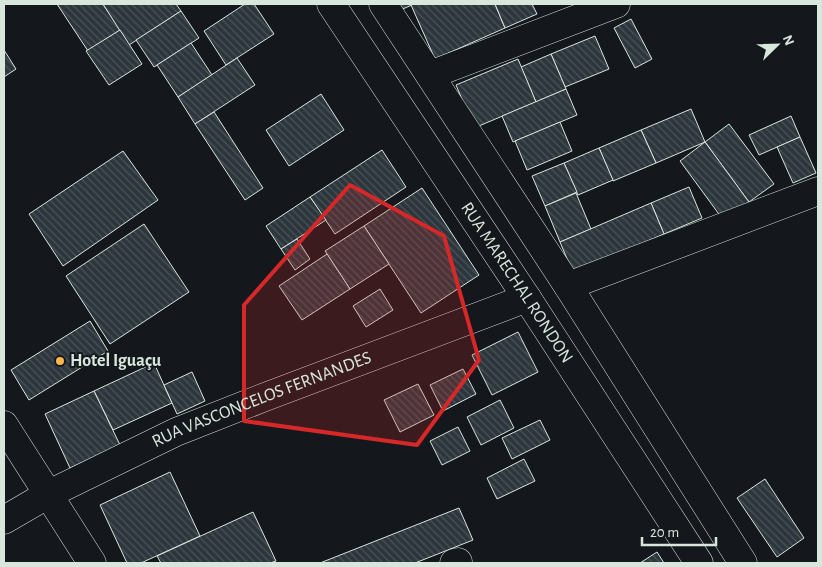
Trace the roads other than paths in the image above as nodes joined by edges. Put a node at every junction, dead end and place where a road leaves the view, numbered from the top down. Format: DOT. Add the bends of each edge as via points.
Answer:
graph roads {
  1 [pos="331,4"];
  2 [pos="383,4"];
  3 [pos="616,4"];
  4 [pos="430,75"];
  5 [pos="818,191"];
  6 [pos="568,286"];
  7 [pos="527,298"];
  8 [pos="4,425"];
  9 [pos="47,495"];
  10 [pos="4,520"];
  11 [pos="92,563"];
  12 [pos="699,563"];
  13 [pos="743,563"];
  1 -- 7 [label="street, RUA MARECHAL RONDON"];
  2 -- 4 [label="street"];
  3 -- 4 [label="street"];
  4 -- 6 [label="street"];
  5 -- 6 [label="street"];
  6 -- 13 [label="street"];
  7 -- 9 [label="street, RUA VASCONCELOS FERNANDES" via="176,432"];
  7 -- 12 [label="street, RUA MARECHAL RONDON"];
  8 -- 9 [label="street"];
  9 -- 10 [label="street, RUA VASCONCELOS FERNANDES"];
  9 -- 11 [label="street"];
}
